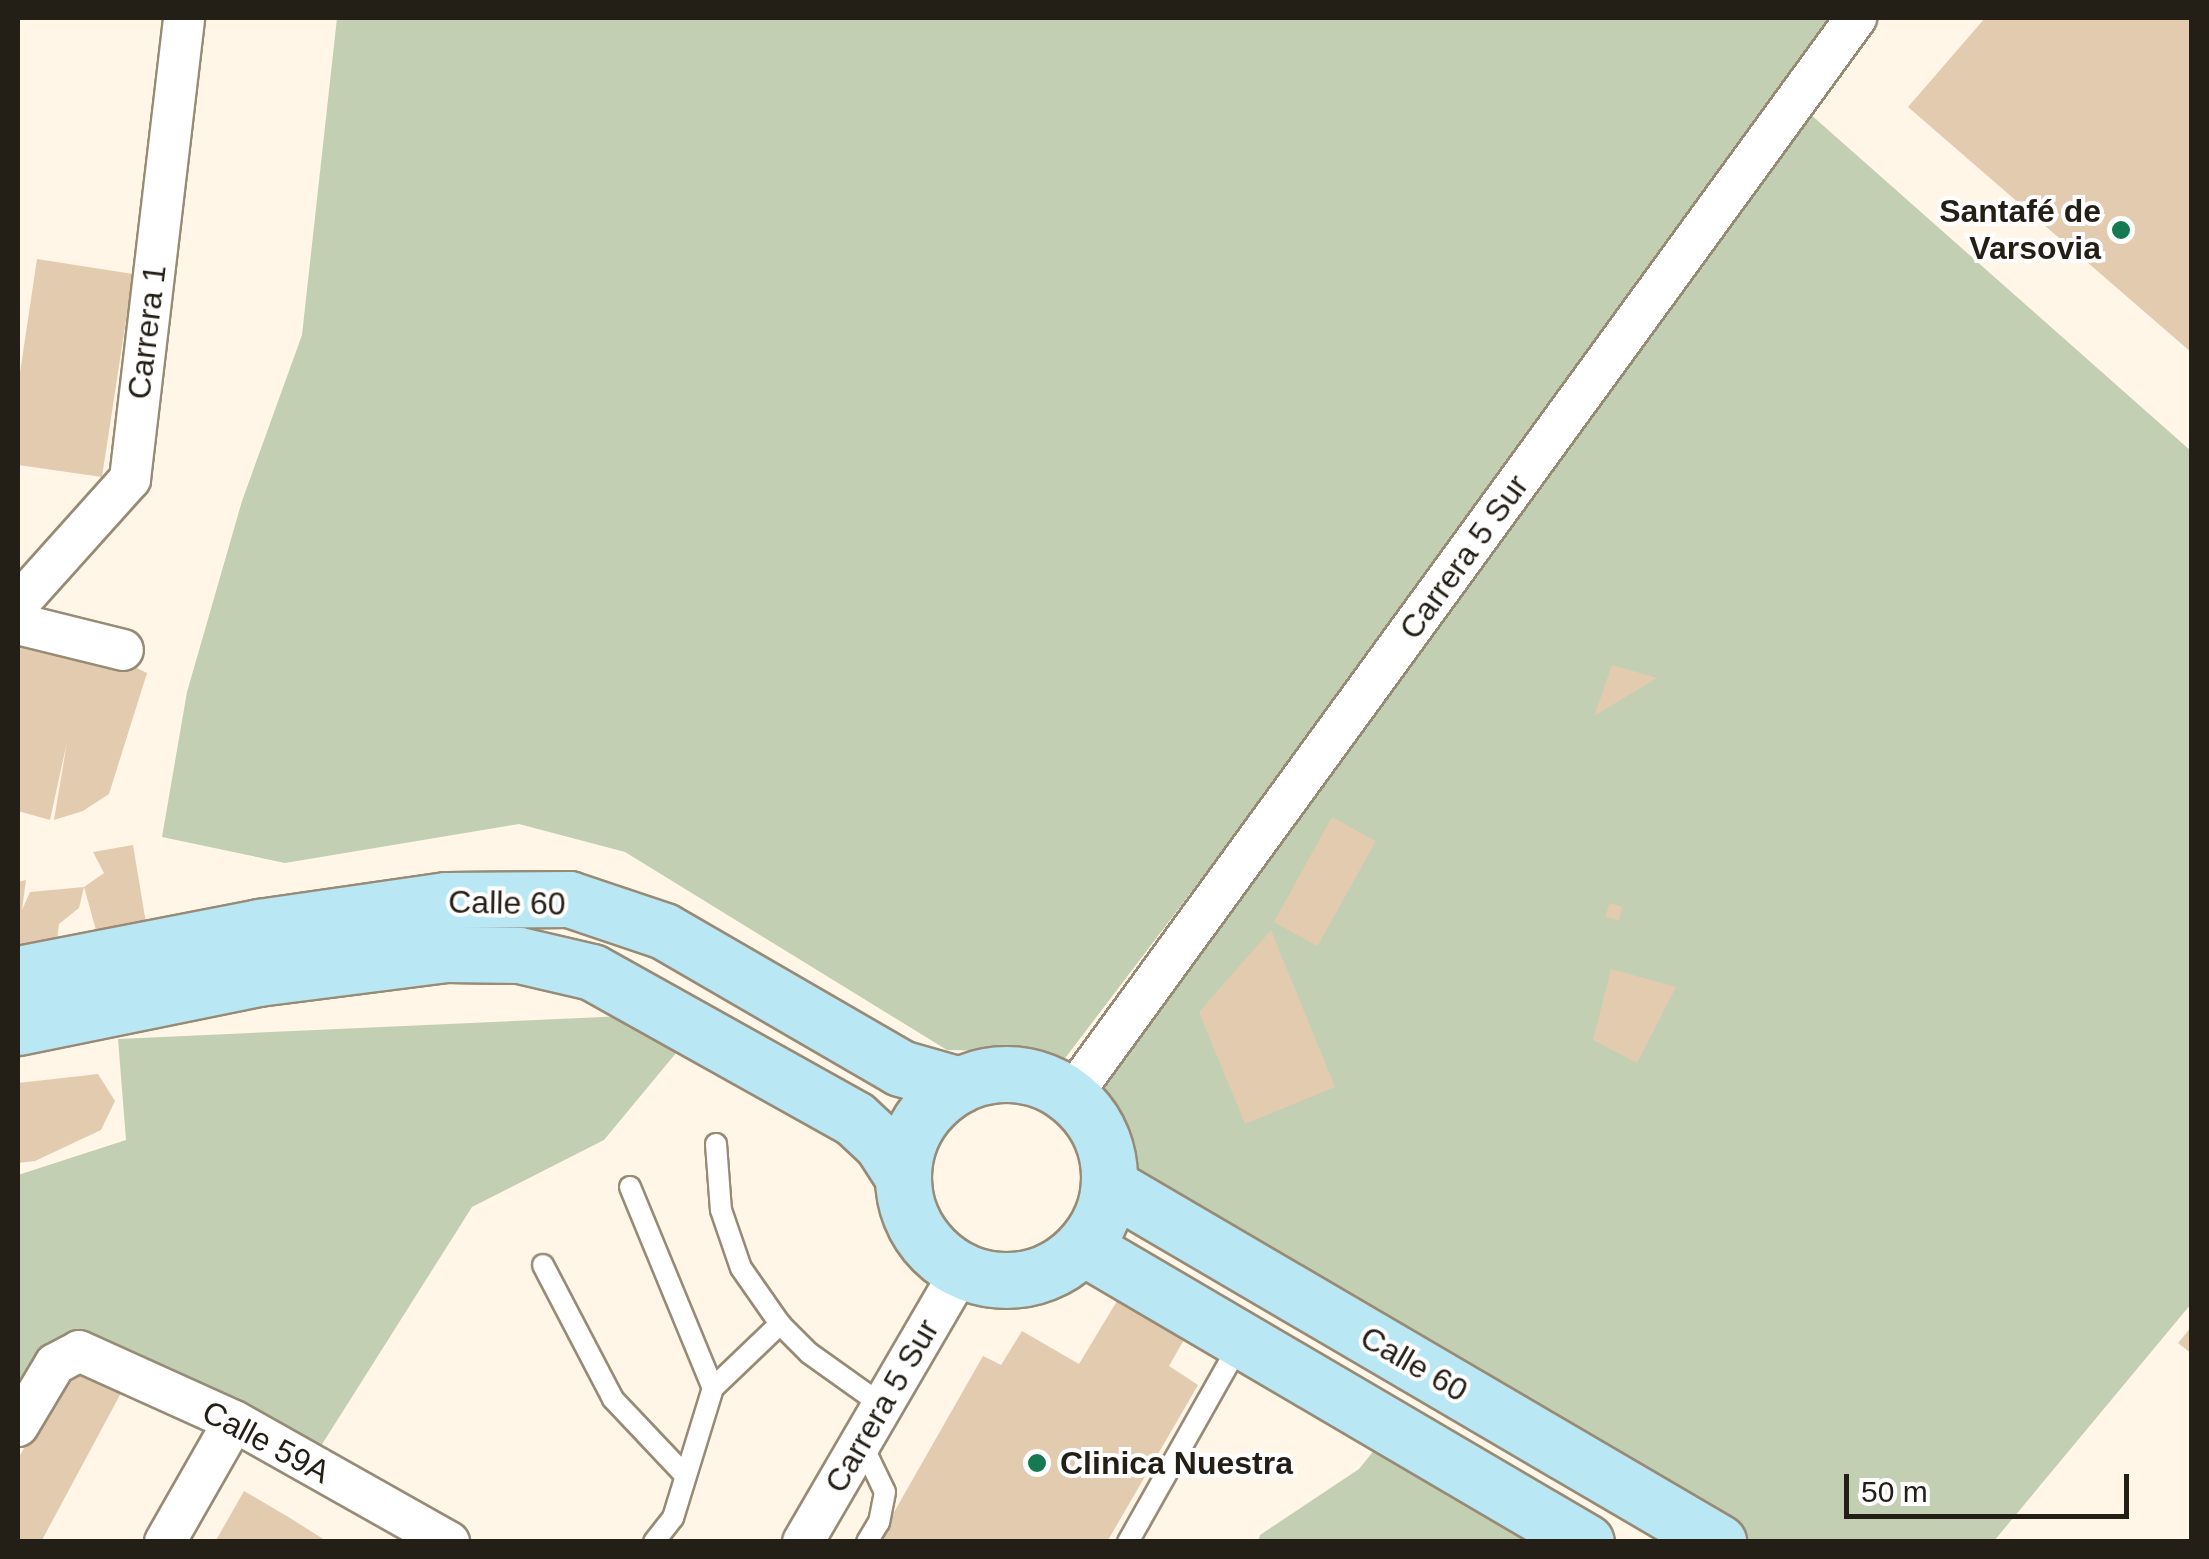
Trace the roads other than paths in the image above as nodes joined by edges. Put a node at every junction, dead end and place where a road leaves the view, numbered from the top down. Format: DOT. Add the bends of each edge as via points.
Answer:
graph roads {
  1 [pos="184,18"];
  2 [pos="1856,18"];
  3 [pos="18,604"];
  4 [pos="18,624"];
  5 [pos="122,650"];
  6 [pos="18,974"];
  7 [pos="18,1027"];
  8 [pos="960,1085"];
  9 [pos="1071,1096"];
  10 [pos="716,1144"];
  11 [pos="903,1177"];
  12 [pos="1110,1186"];
  13 [pos="630,1187"];
  14 [pos="1083,1247"];
  15 [pos="544,1264"];
  16 [pos="961,1271"];
  17 [pos="780,1324"];
  18 [pos="1242,1340"];
  19 [pos="713,1388"];
  20 [pos="882,1406"];
  21 [pos="234,1421"];
  22 [pos="18,1426"];
  23 [pos="860,1442"];
  24 [pos="684,1474"];
  25 [pos="380,1525"];
  26 [pos="165,1542"];
  27 [pos="448,1542"];
  28 [pos="654,1542"];
  29 [pos="802,1542"];
  30 [pos="868,1542"];
  31 [pos="1128,1542"];
  32 [pos="1586,1542"];
  33 [pos="1718,1542"];
  1 -- 3 [label="street, Carrera 1" via="130,479"];
  2 -- 9 [label="street, Carrera 5 Sur"];
  4 -- 5 [label="street"];
  6 -- 8 [label="main road, Calle 60" via="259,926 427,903 569,899 664,931 900,1068"];
  7 -- 11 [label="main road, Calle 60" via="258,978 446,954 519,955 592,972 854,1119 882,1143"];
  8 -- 9 [label="main road" via="1012,1074"];
  8 -- 11 [label="main road" via="918,1123"];
  9 -- 12 [label="main road" via="1094,1121"];
  10 -- 17 [label="lane" via="721,1210 741,1268"];
  11 -- 16 [label="main road" via="919,1232"];
  12 -- 14 [label="main road"];
  12 -- 33 [label="main road, Calle 60"];
  13 -- 19 [label="lane"];
  14 -- 16 [label="main road" via="1026,1279 992,1280"];
  14 -- 18 [label="main road, Calle 60"];
  15 -- 24 [label="lane" via="612,1398"];
  16 -- 20 [label="street, Carrera 5 Sur"];
  17 -- 19 [label="lane"];
  17 -- 20 [label="lane" via="809,1354"];
  18 -- 31 [label="lane"];
  18 -- 32 [label="main road, Calle 60"];
  19 -- 24 [label="lane"];
  20 -- 23 [label="street, Carrera 5 Sur"];
  21 -- 22 [label="street, Calle 59A" via="78,1351 55,1364"];
  21 -- 25 [label="street, Calle 59A"];
  21 -- 26 [label="street"];
  23 -- 29 [label="street, Carrera 5 Sur"];
  23 -- 30 [label="lane" via="885,1492"];
  24 -- 28 [label="lane" via="673,1518"];
  25 -- 27 [label="street, Calle 59A"];
}
